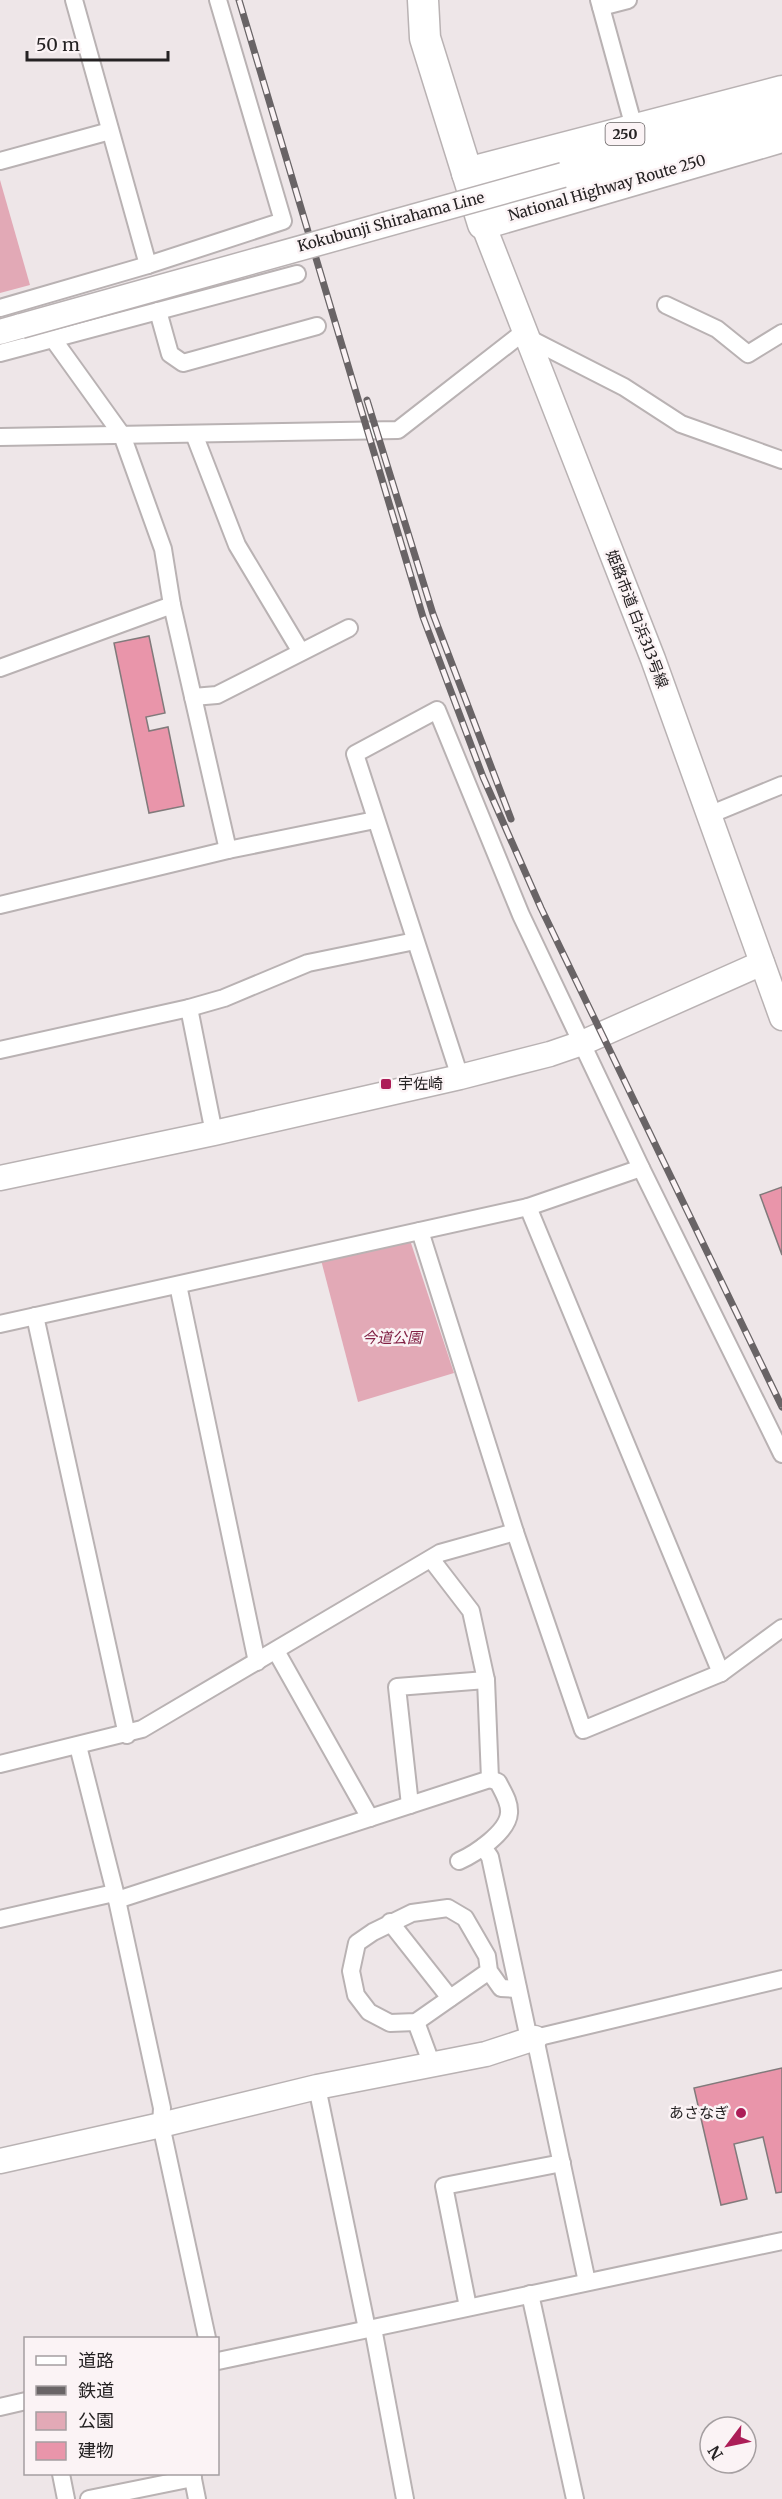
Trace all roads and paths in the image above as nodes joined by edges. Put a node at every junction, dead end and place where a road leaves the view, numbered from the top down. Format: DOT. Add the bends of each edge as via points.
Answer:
graph roads {
  1 [pos="74,0"];
  2 [pos="218,0"];
  3 [pos="423,0"];
  4 [pos="628,0"];
  5 [pos="600,4"];
  6 [pos="782,92"];
  7 [pos="782,114"];
  8 [pos="110,131"];
  9 [pos="635,131"];
  10 [pos="782,137"];
  11 [pos="0,161"];
  12 [pos="467,174"];
  13 [pos="483,224"];
  14 [pos="148,265"];
  15 [pos="297,274"];
  16 [pos="666,305"];
  17 [pos="0,308"];
  18 [pos="158,311"];
  19 [pos="317,326"];
  20 [pos="10,329"];
  21 [pos="782,333"];
  22 [pos="526,334"];
  23 [pos="53,339"];
  24 [pos="0,353"];
  25 [pos="194,434"];
  26 [pos="122,435"];
  27 [pos="0,437"];
  28 [pos="782,460"];
  29 [pos="172,605"];
  30 [pos="349,628"];
  31 [pos="302,652"];
  32 [pos="0,668"];
  33 [pos="193,697"];
  34 [pos="782,785"];
  35 [pos="709,815"];
  36 [pos="375,820"];
  37 [pos="228,850"];
  38 [pos="0,905"];
  39 [pos="415,941"];
  40 [pos="762,963"];
  41 [pos="189,1008"];
  42 [pos="782,1018"];
  43 [pos="582,1043"];
  44 [pos="0,1050"];
  45 [pos="460,1077"];
  46 [pos="214,1133"];
  47 [pos="640,1168"];
  48 [pos="0,1178"];
  49 [pos="528,1207"];
  50 [pos="420,1231"];
  51 [pos="177,1285"];
  52 [pos="35,1316"];
  53 [pos="0,1324"];
  54 [pos="782,1454"];
  55 [pos="514,1532"];
  56 [pos="431,1559"];
  57 [pos="782,1628"];
  58 [pos="276,1651"];
  59 [pos="257,1662"];
  60 [pos="721,1672"];
  61 [pos="486,1680"];
  62 [pos="127,1734"];
  63 [pos="78,1746"];
  64 [pos="0,1764"];
  65 [pos="490,1779"];
  66 [pos="410,1805"];
  67 [pos="370,1818"];
  68 [pos="483,1847"];
  69 [pos="459,1861"];
  70 [pos="116,1897"];
  71 [pos="0,1919"];
  72 [pos="390,1923"];
  73 [pos="489,1971"];
  74 [pos="782,1979"];
  75 [pos="518,1989"];
  76 [pos="450,1998"];
  77 [pos="416,2022"];
  78 [pos="532,2038"];
  79 [pos="432,2065"];
  80 [pos="317,2087"];
  81 [pos="161,2125"];
  82 [pos="0,2161"];
  83 [pos="562,2163"];
  84 [pos="782,2241"];
  85 [pos="587,2282"];
  86 [pos="530,2294"];
  87 [pos="468,2307"];
  88 [pos="370,2328"];
  89 [pos="207,2337"];
  90 [pos="219,2361"];
  91 [pos="24,2401"];
  92 [pos="0,2407"];
  93 [pos="61,2475"];
  94 [pos="192,2476"];
  95 [pos="66,2499"];
  96 [pos="89,2499"];
  97 [pos="197,2499"];
  98 [pos="405,2499"];
  99 [pos="575,2499"];
  1 -- 8 [label="street"];
  2 -- 14 [label="street" via="283,221"];
  3 -- 12 [label="highway" via="425,38"];
  4 -- 5 [label="street"];
  5 -- 9 [label="street"];
  6 -- 9 [label="highway, 250"];
  7 -- 20 [label="street, Kokubunji Shirahama Line, bridge"];
  8 -- 11 [label="street"];
  8 -- 14 [label="street"];
  9 -- 12 [label="highway, 250"];
  10 -- 13 [label="highway, National Highway Route 250"];
  12 -- 13 [label="highway"];
  13 -- 22 [label="street, 姫路市道 白浜313号線"];
  14 -- 17 [label="street"];
  15 -- 18 [label="street"];
  16 -- 21 [label="street" via="717,330 748,354"];
  18 -- 19 [label="street" via="170,354 183,363"];
  18 -- 23 [label="street"];
  22 -- 25 [label="street" via="398,430"];
  22 -- 28 [label="street" via="624,387 681,424"];
  22 -- 35 [label="street, 姫路市道 白浜313号線" via="649,648"];
  23 -- 24 [label="street"];
  23 -- 26 [label="street"];
  25 -- 26 [label="street"];
  25 -- 31 [label="street" via="237,545"];
  26 -- 27 [label="street"];
  26 -- 29 [label="street" via="163,549"];
  29 -- 32 [label="street"];
  29 -- 33 [label="street"];
  30 -- 31 [label="street"];
  31 -- 33 [label="street" via="217,695"];
  33 -- 37 [label="street"];
  34 -- 35 [label="street"];
  35 -- 40 [label="street, 姫路市道 白浜313号線"];
  36 -- 37 [label="street"];
  36 -- 39 [label="street"];
  36 -- 43 [label="street" via="355,754 437,710 521,915"];
  37 -- 38 [label="street"];
  39 -- 41 [label="street" via="308,963 224,998"];
  39 -- 45 [label="street"];
  40 -- 42 [label="street, 姫路市道 白浜313号線"];
  40 -- 43 [label="street"];
  41 -- 44 [label="street"];
  41 -- 46 [label="street"];
  43 -- 45 [label="street"];
  43 -- 47 [label="street"];
  45 -- 46 [label="street"];
  46 -- 48 [label="street"];
  47 -- 49 [label="street"];
  47 -- 54 [label="street"];
  49 -- 50 [label="street"];
  49 -- 60 [label="street"];
  50 -- 51 [label="street"];
  50 -- 55 [label="street"];
  51 -- 52 [label="street"];
  51 -- 59 [label="street"];
  52 -- 53 [label="street"];
  52 -- 62 [label="street"];
  55 -- 56 [label="street"];
  55 -- 60 [label="street" via="583,1730"];
  56 -- 58 [label="street"];
  56 -- 61 [label="street" via="471,1611"];
  57 -- 60 [label="street"];
  58 -- 59 [label="street"];
  58 -- 67 [label="street"];
  59 -- 62 [label="street"];
  61 -- 65 [label="street"];
  61 -- 66 [label="street" via="397,1687"];
  62 -- 63 [label="street"];
  63 -- 64 [label="street"];
  63 -- 70 [label="street"];
  65 -- 66 [label="street"];
  65 -- 68 [label="street" via="498,1782 509,1814 502,1828"];
  66 -- 67 [label="street"];
  67 -- 70 [label="street"];
  68 -- 69 [label="street"];
  68 -- 75 [label="street" via="490,1857"];
  70 -- 71 [label="street"];
  70 -- 81 [label="street" via="162,2108"];
  72 -- 73 [label="street" via="412,1913 448,1908 465,1918 475,1932 487,1956"];
  72 -- 76 [label="street"];
  72 -- 77 [label="street" via="357,1943 351,1971 356,1995 369,2012 390,2023"];
  73 -- 75 [label="street" via="501,1988"];
  73 -- 76 [label="street"];
  74 -- 78 [label="street"];
  75 -- 78 [label="street"];
  76 -- 77 [label="street"];
  77 -- 79 [label="street"];
  78 -- 79 [label="street" via="486,2054"];
  78 -- 83 [label="street"];
  79 -- 80 [label="street"];
  80 -- 81 [label="street"];
  80 -- 88 [label="street"];
  81 -- 82 [label="street"];
  81 -- 89 [label="street"];
  83 -- 85 [label="street"];
  83 -- 87 [label="street" via="444,2186"];
  84 -- 85 [label="street"];
  85 -- 86 [label="street"];
  86 -- 87 [label="street"];
  86 -- 99 [label="street"];
  87 -- 88 [label="street"];
  88 -- 90 [label="street"];
  88 -- 98 [label="street"];
  91 -- 92 [label="street"];
  93 -- 95 [label="street"];
  94 -- 96 [label="street"];
  94 -- 97 [label="street"];
}
